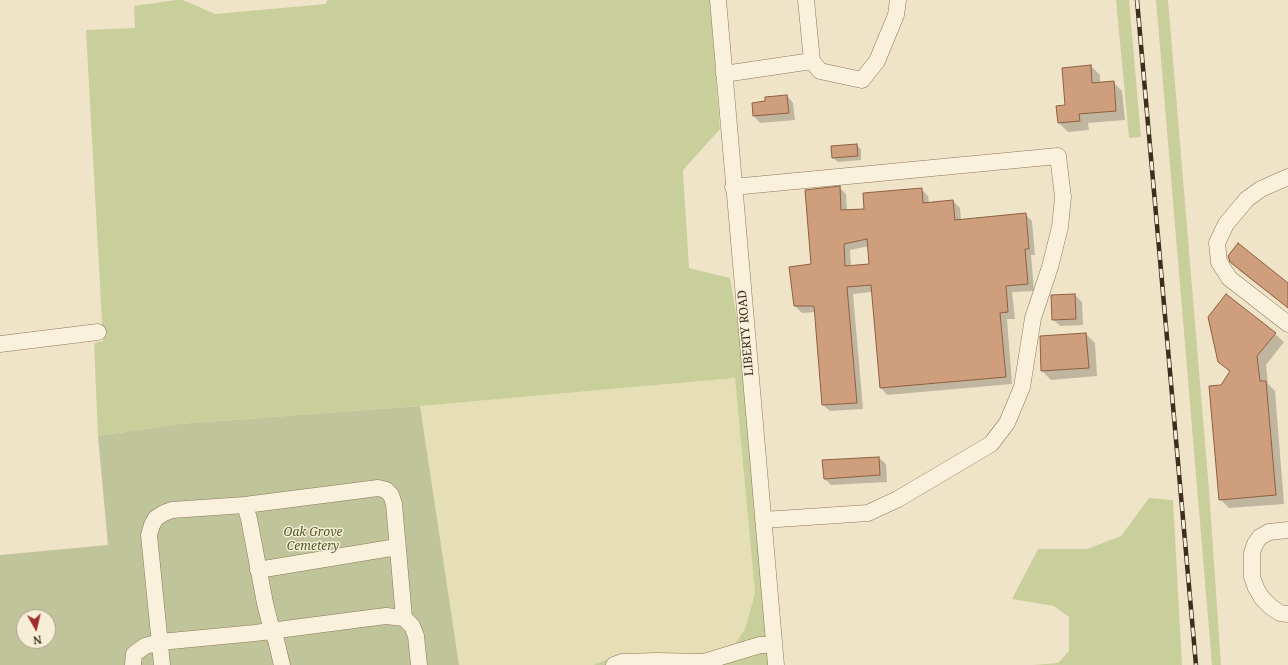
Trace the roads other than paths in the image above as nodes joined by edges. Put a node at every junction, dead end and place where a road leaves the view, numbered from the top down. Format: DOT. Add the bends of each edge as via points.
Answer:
graph roads {
  1 [pos="718,0"];
  2 [pos="806,0"];
  3 [pos="898,0"];
  4 [pos="812,61"];
  5 [pos="724,74"];
  6 [pos="1288,177"];
  7 [pos="733,187"];
  8 [pos="1288,324"];
  9 [pos="98,332"];
  10 [pos="0,344"];
  11 [pos="245,505"];
  12 [pos="763,520"];
  13 [pos="1288,530"];
  14 [pos="397,546"];
  15 [pos="258,570"];
  16 [pos="1288,614"];
  17 [pos="404,618"];
  18 [pos="272,631"];
  19 [pos="160,642"];
  20 [pos="774,645"];
  21 [pos="133,665"];
  22 [pos="162,665"];
  23 [pos="282,665"];
  24 [pos="419,665"];
  25 [pos="614,665"];
  26 [pos="776,665"];
  1 -- 5 [label="street, LIBERTY ROAD"];
  2 -- 4 [label="street"];
  3 -- 4 [label="street" via="896,15 877,60 862,80 820,71"];
  4 -- 5 [label="street"];
  5 -- 7 [label="street, LIBERTY ROAD"];
  6 -- 8 [label="street" via="1261,189 1248,199 1226,224 1217,242 1219,262 1229,278"];
  7 -- 12 [label="street, LIBERTY ROAD"];
  7 -- 12 [label="street" via="1058,156 1063,197 1060,227 1033,318 1022,387 1008,423 991,444 898,500 868,513"];
  9 -- 10 [label="street"];
  11 -- 14 [label="street" via="378,488 386,490 394,504"];
  11 -- 15 [label="street"];
  11 -- 19 [label="street" via="172,510 156,518 149,535"];
  12 -- 20 [label="street, LIBERTY ROAD"];
  13 -- 16 [label="street" via="1269,532 1260,536 1252,553 1252,577 1256,588 1271,607 1280,613"];
  14 -- 15 [label="street"];
  14 -- 17 [label="street"];
  15 -- 18 [label="street"];
  17 -- 18 [label="street" via="362,618"];
  17 -- 24 [label="street" via="412,626 416,636"];
  18 -- 19 [label="street"];
  18 -- 23 [label="street"];
  19 -- 21 [label="street" via="146,646 134,654"];
  19 -- 22 [label="street"];
  20 -- 25 [label="street" via="760,645 704,662 650,661 622,662"];
  20 -- 26 [label="street, LIBERTY ROAD"];
}
